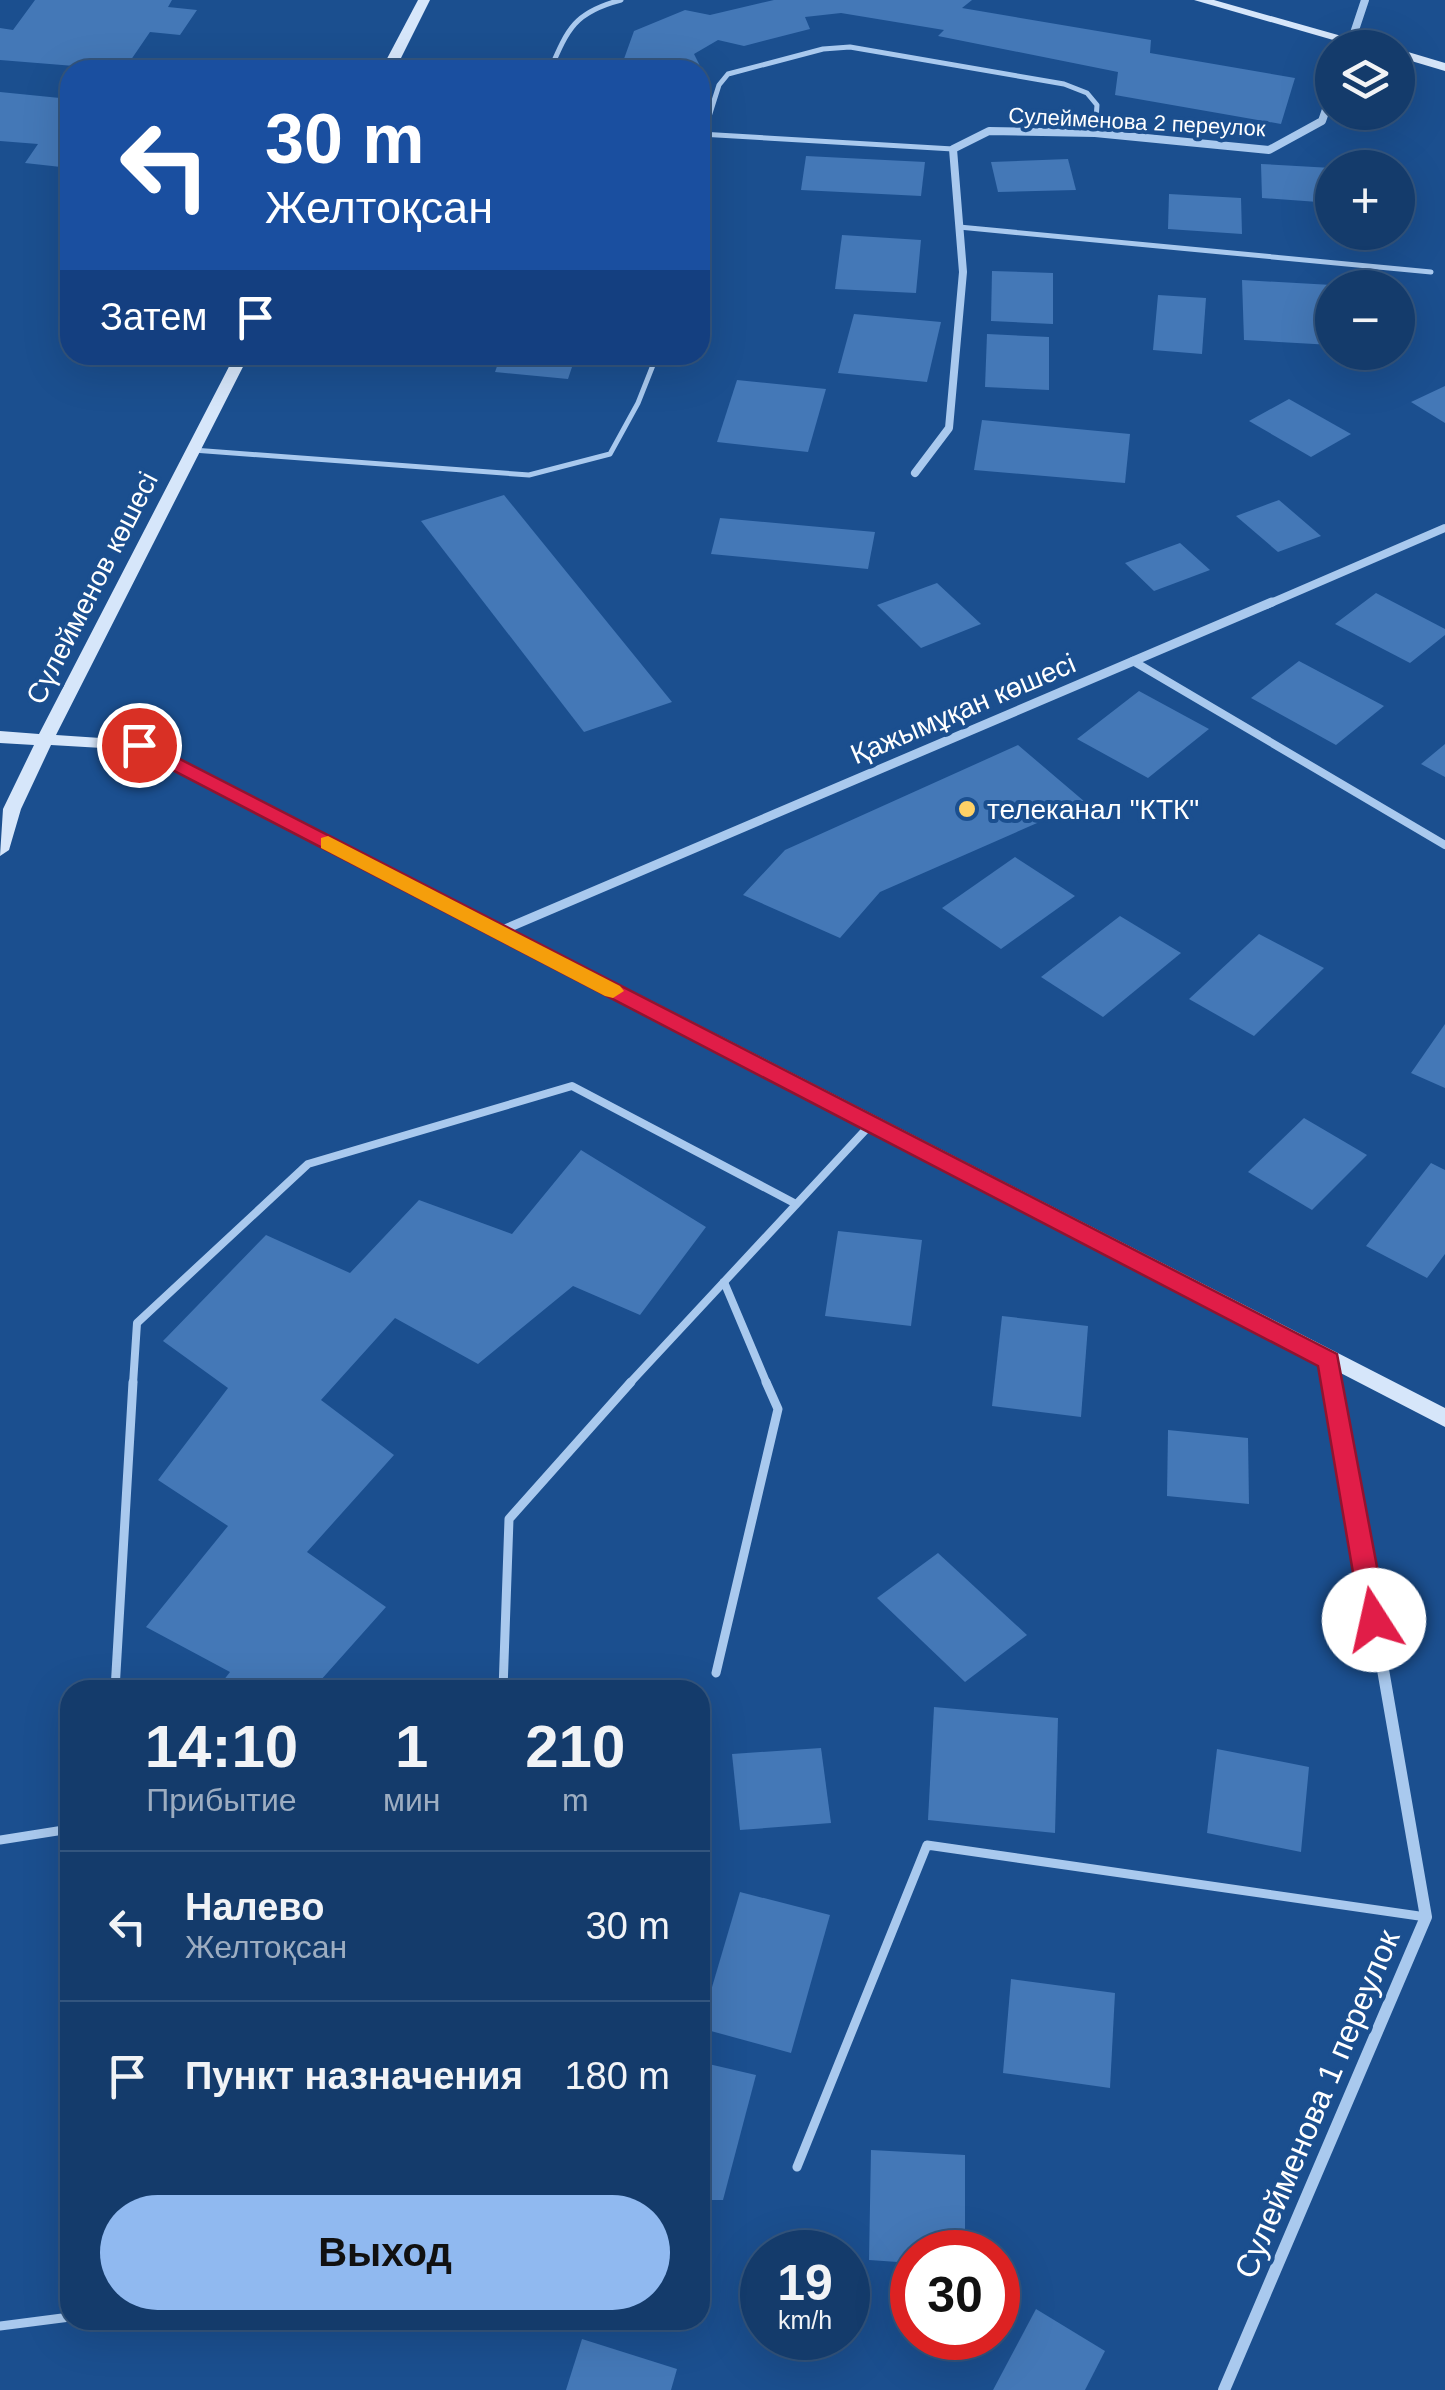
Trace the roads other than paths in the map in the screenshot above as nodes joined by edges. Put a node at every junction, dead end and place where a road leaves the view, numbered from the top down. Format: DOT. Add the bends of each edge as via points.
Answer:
graph roads {
  1 [pos="424,0"];
  2 [pos="620,0"];
  3 [pos="1200,0"];
  4 [pos="1365,0"];
  5 [pos="1355,30"];
  6 [pos="1315,34"];
  7 [pos="1415,58"];
  8 [pos="393,60"];
  9 [pos="554,60"];
  10 [pos="1445,66"];
  11 [pos="710,112"];
  12 [pos="1315,125"];
  13 [pos="1095,133"];
  14 [pos="710,135"];
  15 [pos="953,150"];
  16 [pos="959,227"];
  17 [pos="1432,272"];
  18 [pos="237,365"];
  19 [pos="653,365"];
  20 [pos="194,450"];
  21 [pos="915,473"];
  22 [pos="1445,528"];
  23 [pos="1133,661"];
  24 [pos="0,737"];
  25 [pos="46,737"];
  26 [pos="1445,845"];
  27 [pos="0,850"];
  28 [pos="498,932"];
  29 [pos="872,1124"];
  30 [pos="796,1204"];
  31 [pos="724,1282"];
  32 [pos="1329,1360"];
  33 [pos="1445,1418"];
  34 [pos="716,1672"];
  35 [pos="115,1680"];
  36 [pos="504,1680"];
  37 [pos="60,1831"];
  38 [pos="0,1840"];
  39 [pos="1426,1918"];
  40 [pos="797,2167"];
  41 [pos="60,2318"];
  42 [pos="0,2326"];
  43 [pos="1224,2390"];
  1 -- 8 [label="street"];
  2 -- 9 [label="lane" via="586,9 570,22"];
  3 -- 6 [label="street"];
  4 -- 5 [label="street"];
  7 -- 10 [label="street"];
  11 -- 13 [label="lane" via="728,74 850,47 1064,84 1097,104"];
  12 -- 13 [label="street, Сулейменова 2 переулок" via="1269,150"];
  13 -- 15 [label="street, Сулейменова 2 переулок" via="988,132"];
  14 -- 15 [label="lane"];
  15 -- 16 [label="street"];
  16 -- 17 [label="lane"];
  16 -- 21 [label="street" via="963,272 949,428"];
  18 -- 20 [label="street, Сүлейменов көшесі"];
  19 -- 20 [label="lane" via="610,454 529,475"];
  20 -- 25 [label="street, Сүлейменов көшесі"];
  22 -- 23 [label="street, Қажымұқан көшесі"];
  23 -- 26 [label="lane"];
  23 -- 28 [label="street, Қажымұқан көшесі"];
  24 -- 25 [label="street"];
  25 -- 27 [label="street, Сүлейменов көшесі"];
  25 -- 28 [label="street" via="139,745"];
  28 -- 29 [label="street"];
  29 -- 30 [label="lane"];
  29 -- 32 [label="street"];
  30 -- 31 [label="lane"];
  30 -- 35 [label="lane" via="572,1086 308,1164 137,1323"];
  31 -- 34 [label="lane" via="778,1409"];
  31 -- 36 [label="lane" via="509,1519"];
  32 -- 33 [label="street"];
  32 -- 39 [label="street, Сулейменова 1 переулок"];
  37 -- 38 [label="lane"];
  39 -- 40 [label="lane" via="926,1845"];
  39 -- 43 [label="street, Сулейменова 1 переулок"];
  41 -- 42 [label="lane"];
}
